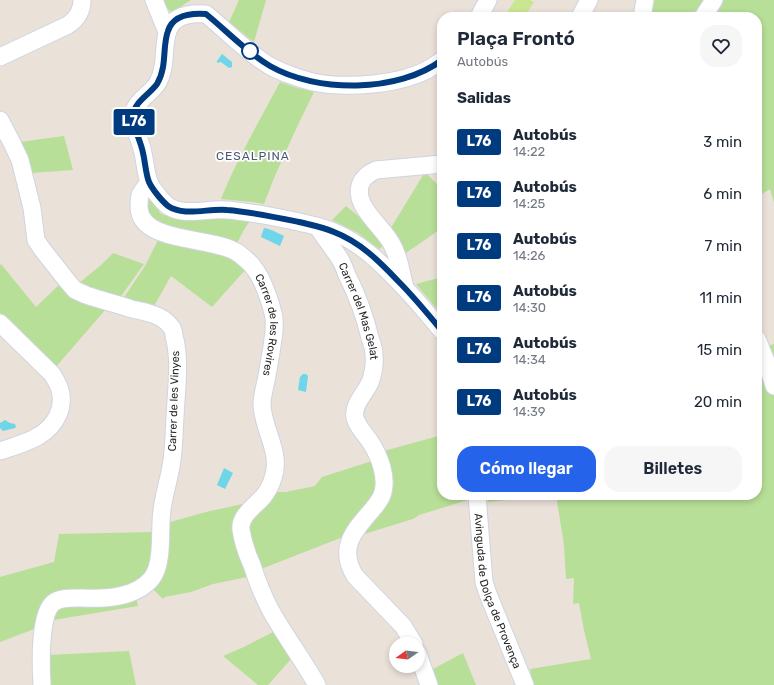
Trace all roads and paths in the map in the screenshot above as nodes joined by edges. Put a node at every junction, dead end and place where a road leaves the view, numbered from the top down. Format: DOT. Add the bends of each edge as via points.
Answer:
graph roads {
  1 [pos="82,0"];
  2 [pos="154,0"];
  3 [pos="488,0"];
  4 [pos="588,0"];
  5 [pos="644,0"];
  6 [pos="714,0"];
  7 [pos="202,7"];
  8 [pos="482,12"];
  9 [pos="582,12"];
  10 [pos="643,12"];
  11 [pos="706,12"];
  12 [pos="167,32"];
  13 [pos="0,57"];
  14 [pos="437,64"];
  15 [pos="0,120"];
  16 [pos="437,164"];
  17 [pos="149,182"];
  18 [pos="317,226"];
  19 [pos="405,288"];
  20 [pos="0,323"];
  21 [pos="437,325"];
  22 [pos="762,351"];
  23 [pos="774,386"];
  24 [pos="0,452"];
  25 [pos="477,500"];
  26 [pos="410,637"];
  27 [pos="425,673"];
  28 [pos="42,685"];
  29 [pos="317,685"];
  30 [pos="429,685"];
  31 [pos="525,685"];
  1 -- 13 [label="street" via="79,14 68,25"];
  2 -- 12 [label="street"];
  3 -- 8 [label="street"];
  4 -- 9 [label="street"];
  5 -- 10 [label="street"];
  6 -- 11 [label="street"];
  7 -- 12 [label="street" via="195,13 175,20"];
  7 -- 14 [label="street" via="271,67 312,82 337,85 388,82 419,74"];
  12 -- 17 [label="street" via="162,74 133,114"];
  15 -- 28 [label="street, Carrer de les Vinyes" via="20,160 32,208 36,240 68,282 75,290 96,299 164,319 172,328 176,342 177,382 172,460 163,500 160,557 157,568 147,583 119,596 69,598 53,602 47,611 44,624"];
  16 -- 19 [label="street" via="376,170 368,173 360,185 362,204 390,242 398,259"];
  17 -- 18 [label="street" via="167,205 180,211 225,209"];
  17 -- 29 [label="street, Carrer de les Rovires" via="140,195 139,202 141,218 148,225 168,234 221,245 237,252 254,267 269,296 274,327 262,406 276,467 269,488 243,518 241,529 246,549 271,611"];
  18 -- 19 [label="street" via="358,244"];
  18 -- 26 [label="street, Carrer del Mas Gelat" via="340,259 355,292 368,328 374,355 371,380 354,414 380,460 384,475 383,492 378,503 351,537 347,550 348,560 356,576 403,626"];
  19 -- 21 [label="street"];
  20 -- 24 [label="street" via="52,374 62,399 56,419 50,427 40,435"];
  22 -- 23 [label="street"];
  25 -- 31 [label="street, Avinguda de Dolça de Provença" via="484,582"];
  27 -- 30 [label="street"];
}
